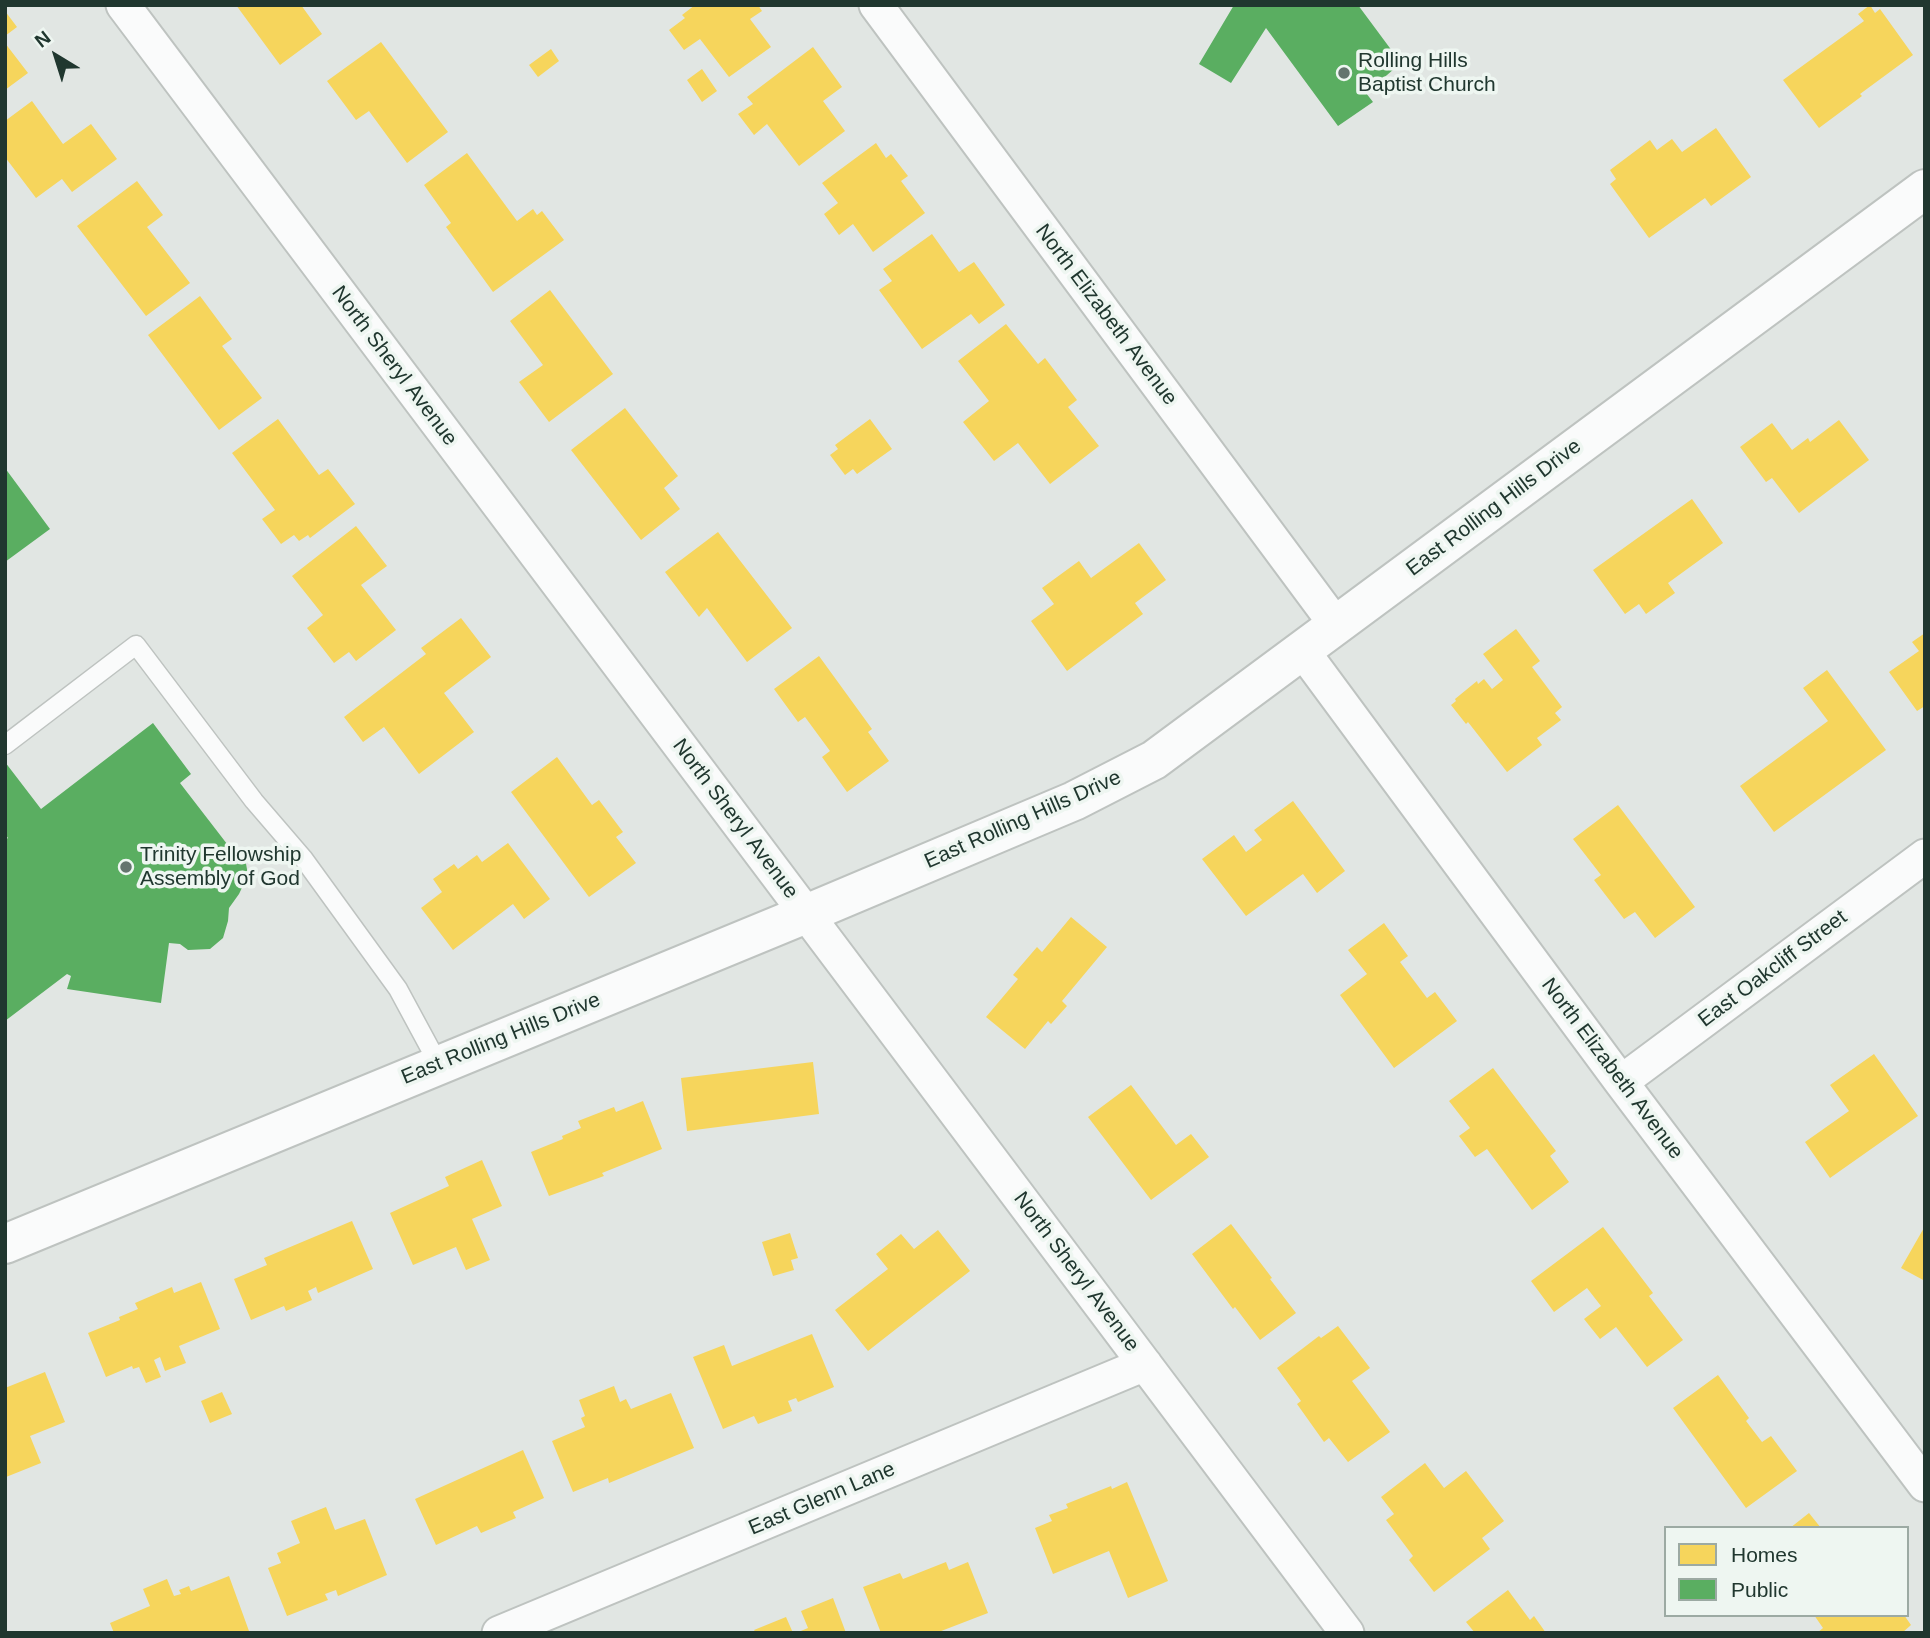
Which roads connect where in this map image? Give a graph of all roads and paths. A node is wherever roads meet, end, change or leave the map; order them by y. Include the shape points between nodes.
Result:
1 (123, 5) edge
2 (876, 5) edge
3 (1925, 188) edge
4 (1336, 625) junction
5 (1302, 650) junction
6 (5, 745) edge
7 (1925, 856) edge
8 (806, 914) junction
9 (439, 1065) junction
10 (1621, 1082) junction
11 (5, 1244) edge
12 (1145, 1364) junction
13 (1925, 1485) edge
14 (499, 1633) edge
15 (1347, 1633) edge

1 - 8 street, North Sheryl Avenue
2 - 4 street, North Elizabeth Avenue
3 - 4 street, East Rolling Hills Drive
4 - 5 street, East Rolling Hills Drive
5 - 8 street, East Rolling Hills Drive via 1154,760 1074,801
5 - 10 street, North Elizabeth Avenue
6 - 9 lane via 136,645 303,858 398,989
7 - 10 street, East Oakcliff Street
8 - 9 street, East Rolling Hills Drive
8 - 12 street, North Sheryl Avenue
9 - 11 street, East Rolling Hills Drive
10 - 13 street, North Elizabeth Avenue
12 - 14 street, East Glenn Lane
12 - 15 street, North Sheryl Avenue

